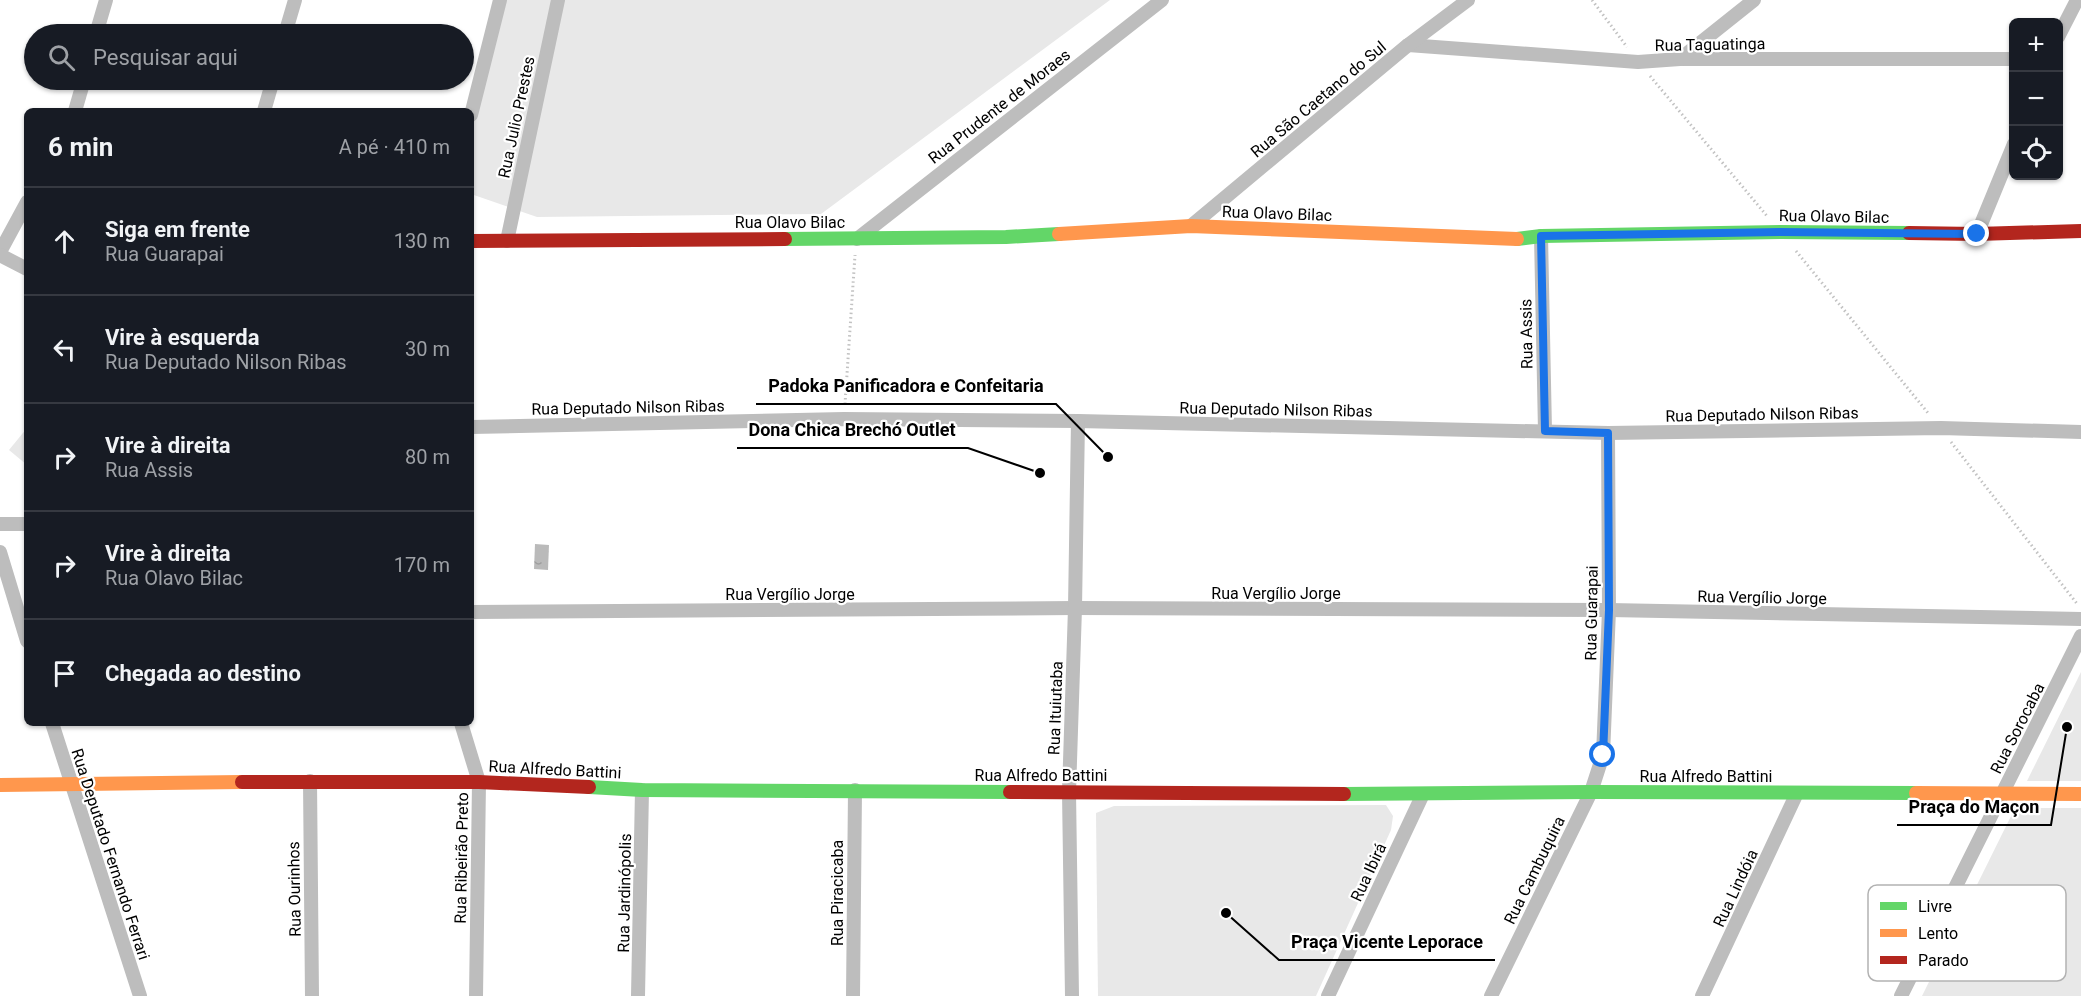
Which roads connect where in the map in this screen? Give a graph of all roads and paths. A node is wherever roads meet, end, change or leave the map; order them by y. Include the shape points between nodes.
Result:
1 (106, 0) edge
2 (295, 0) edge
3 (500, 0) edge
4 (558, 0) edge
5 (1162, 0) edge
6 (1468, 0) edge
7 (1592, 0) edge
8 (1754, 0) edge
9 (2077, 0) edge
10 (99, 24) edge
11 (288, 24) edge
12 (2063, 27) edge
13 (1408, 45) junction
14 (1680, 59) junction
15 (2009, 59) edge
16 (1638, 62) junction
17 (81, 90) edge
18 (270, 90) edge
19 (76, 108) edge
20 (265, 108) edge
21 (473, 108) edge
22 (2009, 154) edge
23 (24, 208) edge
24 (1191, 226) junction
25 (2081, 231) edge
26 (1780, 232) junction
27 (1977, 234) junction
28 (1541, 236) junction
29 (857, 238) junction
30 (474, 241) edge
31 (507, 241) junction
32 (0, 253) edge
33 (24, 267) edge
34 (844, 419) junction
35 (1078, 421) junction
36 (474, 427) edge
37 (1941, 428) junction
38 (1545, 431) junction
39 (2081, 432) edge
40 (1608, 433) junction
41 (0, 524) edge
42 (24, 525) edge
43 (0, 552) edge
44 (1075, 608) junction
45 (2081, 609) edge
46 (1609, 610) junction
47 (474, 612) edge
48 (2081, 619) edge
49 (24, 631) edge
50 (2081, 636) edge
51 (53, 726) edge
52 (462, 726) edge
53 (310, 781) junction
54 (479, 782) junction
55 (0, 785) edge
56 (70, 785) junction
57 (642, 790) junction
58 (855, 790) junction
59 (1069, 792) junction
60 (1591, 792) junction
61 (1797, 793) junction
62 (1423, 794) junction
63 (2002, 794) junction
64 (2081, 794) edge
65 (1956, 885) edge
66 (1908, 981) edge
67 (141, 996) edge
68 (312, 996) edge
69 (476, 996) edge
70 (638, 996) edge
71 (853, 996) edge
72 (1072, 996) edge
73 (1328, 996) edge
74 (1491, 996) edge
75 (1702, 996) edge
76 (1901, 996) edge

1 - 10 street
2 - 11 street
3 - 21 street
4 - 31 street, Rua Julio Prestes
5 - 29 street, Rua Prudente de Moraes
6 - 13 street, Rua São Caetano do Sul
7 - 16 path
8 - 14 street
9 - 12 street
13 - 16 street, Rua Taguatinga
13 - 24 street, Rua São Caetano do Sul
14 - 15 street, Rua Taguatinga
14 - 16 street, Rua Taguatinga
16 - 26 path
17 - 19 street
18 - 20 street
22 - 27 street
23 - 32 street
24 - 28 street, Rua Olavo Bilac via 1520,239
24 - 29 street, Rua Olavo Bilac via 1006,237
25 - 27 street, Rua Olavo Bilac
26 - 27 street, Rua Olavo Bilac
26 - 28 street, Rua Olavo Bilac
26 - 37 path
28 - 38 street, Rua Assis
29 - 31 street, Rua Olavo Bilac
29 - 34 path
30 - 31 street, Rua Olavo Bilac
32 - 33 street
34 - 35 street, Rua Deputado Nilson Ribas
34 - 36 street, Rua Deputado Nilson Ribas
35 - 38 street, Rua Deputado Nilson Ribas
35 - 44 street, Rua Ituiutaba
37 - 39 street, Rua Deputado Nilson Ribas
37 - 40 street, Rua Deputado Nilson Ribas
37 - 45 path
38 - 40 street, Rua Deputado Nilson Ribas
40 - 46 street, Rua Guarapai
41 - 42 street
43 - 49 street
44 - 46 street, Rua Vergílio Jorge
44 - 47 street, Rua Vergílio Jorge
44 - 59 street, Rua Ituiutaba
46 - 48 street, Rua Vergílio Jorge
46 - 60 street, Rua Guarapai via 1603,755
50 - 63 street, Rua Sorocaba
51 - 56 street, Rua Deputado Fernando Ferrari
52 - 54 street, Rua Ribeirão Preto
53 - 54 street, Rua Alfredo Battini
53 - 56 street, Rua Alfredo Battini
53 - 68 street, Rua Ourinhos
54 - 57 street, Rua Alfredo Battini
54 - 69 street, Rua Ribeirão Preto
55 - 56 street, Rua Alfredo Battini
56 - 67 street, Rua Deputado Fernando Ferrari
57 - 58 street, Rua Alfredo Battini
57 - 70 street, Rua Jardinópolis
58 - 59 street, Rua Alfredo Battini
58 - 71 street, Rua Piracicaba
59 - 62 street, Rua Alfredo Battini
59 - 72 street, Rua Ituiutaba
60 - 61 street, Rua Alfredo Battini
60 - 62 street, Rua Alfredo Battini
60 - 74 street, Rua Cambuquira
61 - 63 street, Rua Alfredo Battini
61 - 75 street, Rua Lindóia
62 - 73 street, Rua Ibirá
63 - 64 street, Rua Alfredo Battini
63 - 65 street, Rua Sorocaba
66 - 76 street, Rua Sorocaba

